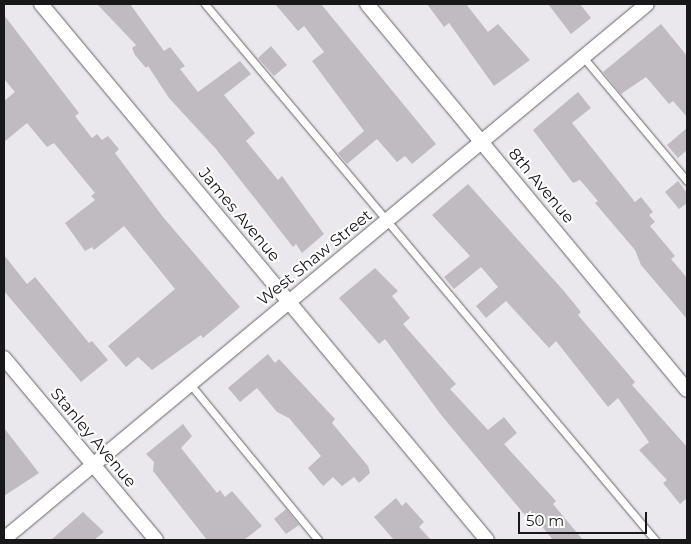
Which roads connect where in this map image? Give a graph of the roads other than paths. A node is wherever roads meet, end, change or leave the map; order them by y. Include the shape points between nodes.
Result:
1 (41, 4) edge
2 (205, 4) edge
3 (368, 4) edge
4 (647, 4) edge
5 (583, 57) junction
6 (482, 142) junction
7 (687, 181) edge
8 (386, 222) junction
9 (289, 302) junction
10 (4, 358) edge
11 (190, 384) junction
12 (687, 390) edge
13 (93, 465) junction
14 (4, 539) edge
15 (156, 540) edge
16 (318, 540) edge
17 (487, 540) edge
18 (655, 540) edge

1 - 9 street, James Avenue
2 - 8 lane
3 - 6 street, 8th Avenue
4 - 5 street, West Shaw Street
5 - 6 street, West Shaw Street
5 - 7 lane
6 - 8 street, West Shaw Street
6 - 12 street, 8th Avenue
8 - 9 street, West Shaw Street
8 - 18 lane
9 - 11 street, West Shaw Street
9 - 17 street, James Avenue
10 - 13 street, Stanley Avenue
11 - 13 street, West Shaw Street
11 - 16 lane
13 - 14 street, West Shaw Street
13 - 15 street, Stanley Avenue

